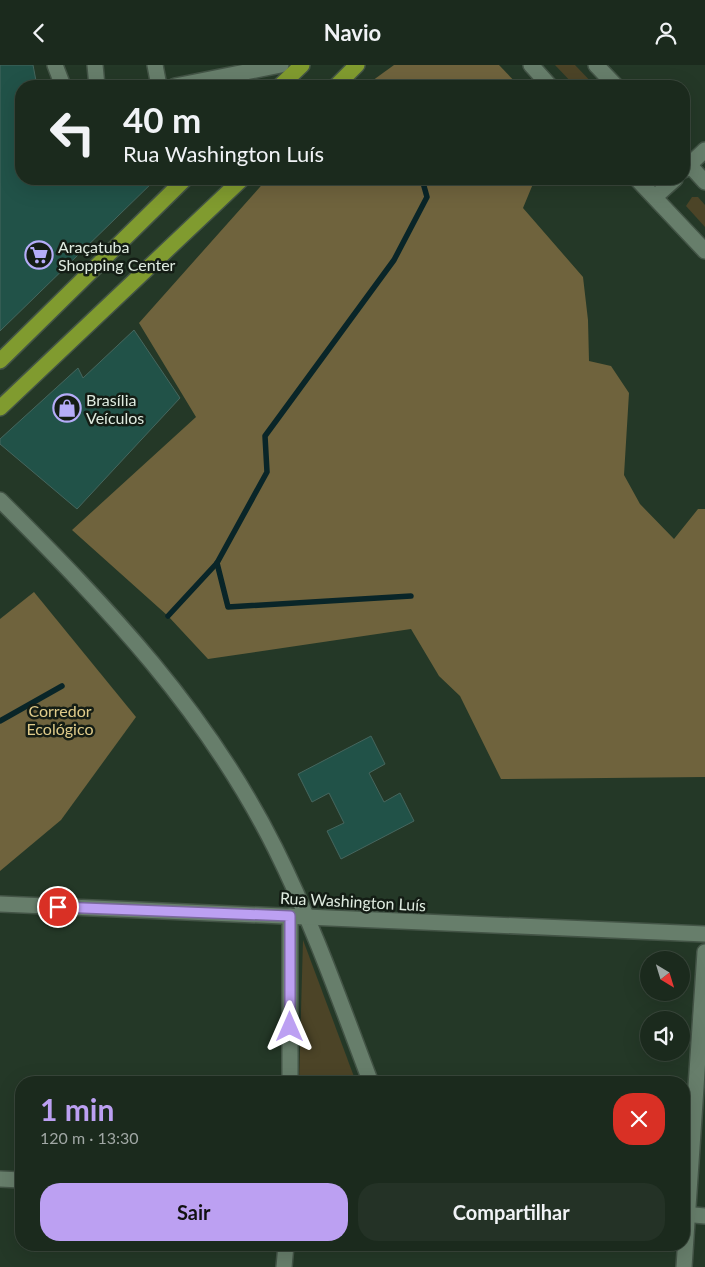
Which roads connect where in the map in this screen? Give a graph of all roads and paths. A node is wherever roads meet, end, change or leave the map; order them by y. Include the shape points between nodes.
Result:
1 (55, 65) edge
2 (95, 65) edge
3 (155, 65) edge
4 (281, 65) edge
5 (302, 65) edge
6 (358, 65) edge
7 (531, 65) edge
8 (596, 65) edge
9 (61, 80) edge
10 (96, 80) edge
11 (158, 80) edge
12 (205, 80) edge
13 (286, 80) edge
14 (342, 80) edge
15 (545, 80) edge
16 (610, 80) edge
17 (705, 150) edge
18 (690, 162) edge
19 (690, 169) edge
20 (705, 182) edge
21 (179, 185) edge
22 (236, 185) edge
23 (643, 185) edge
24 (668, 185) edge
25 (655, 197) junction
26 (705, 251) edge
27 (0, 361) edge
28 (0, 408) edge
29 (0, 500) edge
30 (0, 904) edge
31 (290, 916) junction
32 (307, 917) junction
33 (705, 934) edge
34 (705, 952) edge
35 (290, 1076) edge
36 (368, 1076) edge
37 (690, 1160) edge
38 (0, 1179) edge
39 (15, 1180) edge
40 (690, 1215) edge
41 (705, 1216) edge
42 (285, 1251) edge
43 (685, 1251) edge
44 (284, 1267) edge
45 (684, 1267) edge

1 - 9 street
2 - 10 street
3 - 11 street
4 - 12 street
5 - 13 main road
6 - 14 main road
7 - 15 street
8 - 16 street
17 - 18 street
19 - 20 street
21 - 27 main road
22 - 28 main road
23 - 25 street
24 - 25 street
25 - 26 street
29 - 32 street via 116,618 170,683 241,787
30 - 31 street, Rua Washington Luís
31 - 32 street, Rua Washington Luís
31 - 35 street
32 - 33 street, Rua Washington Luís
32 - 36 street
34 - 37 street
38 - 39 street
40 - 41 street
42 - 44 street
43 - 45 street

